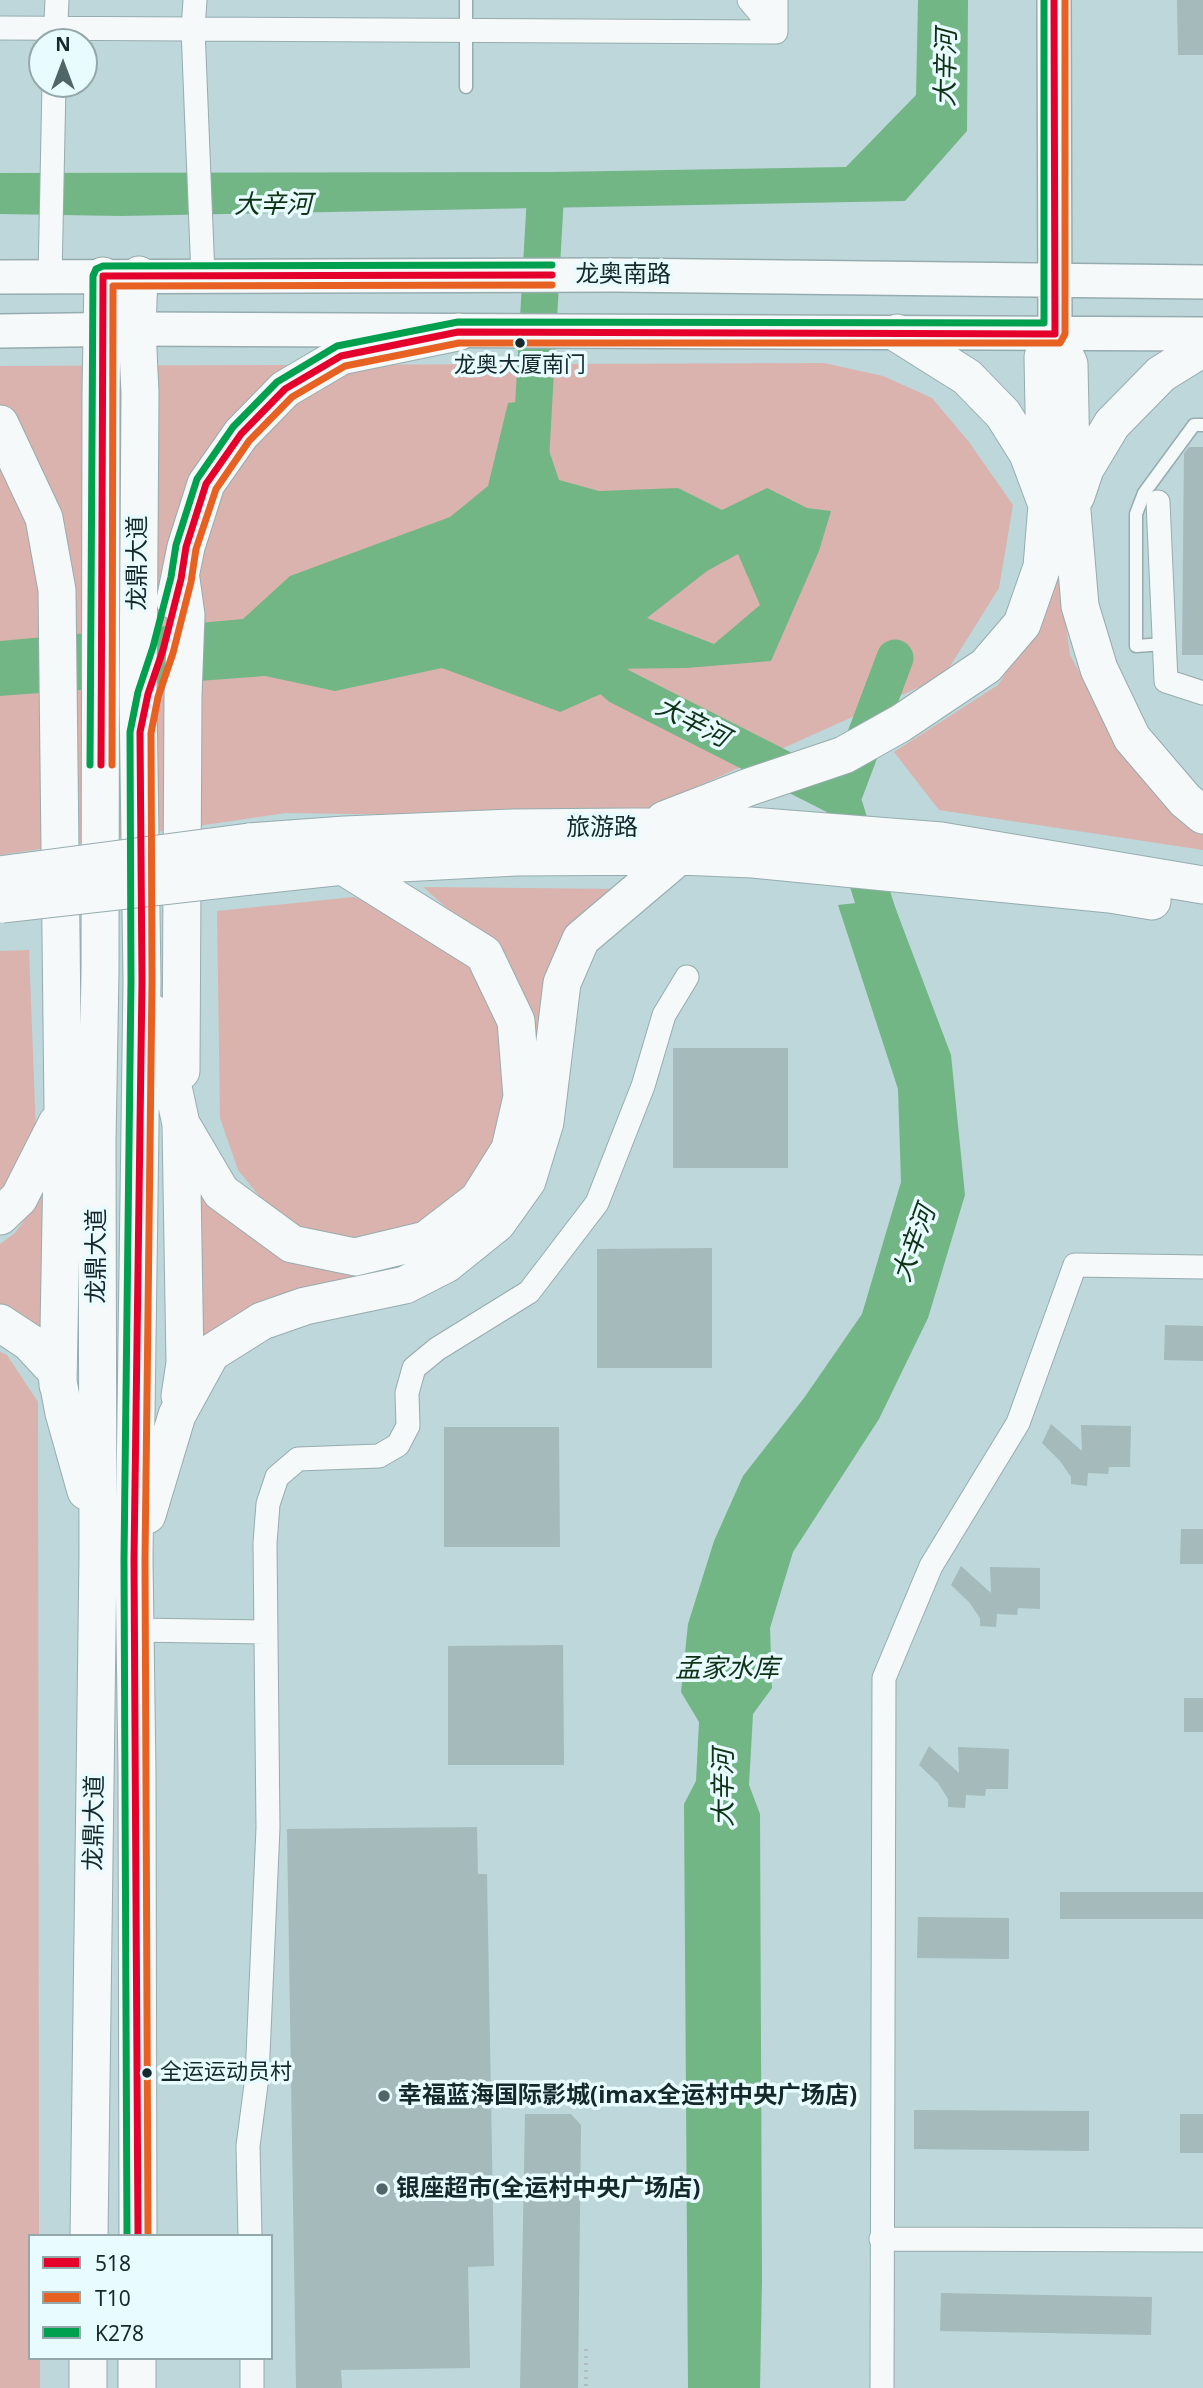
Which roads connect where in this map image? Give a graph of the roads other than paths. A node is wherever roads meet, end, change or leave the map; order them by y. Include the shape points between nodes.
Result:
1 (57, 0) edge
2 (195, 0) edge
3 (466, 0) edge
4 (749, 0) edge
5 (776, 0) edge
6 (1054, 0) edge
7 (0, 28) edge
8 (55, 28) edge
9 (193, 29) junction
10 (466, 30) junction
11 (28, 32) edge
12 (776, 32) junction
13 (98, 33) edge
14 (466, 86) dead end
15 (54, 98) edge
16 (121, 275) junction
17 (203, 276) junction
18 (0, 277) edge
19 (50, 277) junction
20 (1054, 279) junction
21 (1203, 282) edge
22 (119, 330) junction
23 (0, 331) edge
24 (459, 332) junction
25 (897, 334) junction
26 (1055, 334) junction
27 (1203, 334) edge
28 (1203, 348) edge
29 (0, 424) edge
30 (1203, 425) edge
31 (1158, 502) dead end
32 (1059, 508) junction
33 (165, 617) junction
34 (1164, 644) junction
35 (1203, 693) edge
36 (153, 705) junction
37 (87, 715) junction
38 (1203, 815) edge
39 (642, 828) junction
40 (751, 842) junction
41 (679, 856) junction
42 (249, 859) junction
43 (343, 866) junction
44 (1203, 885) edge
45 (1, 895) edge
46 (1203, 910) edge
47 (100, 972) junction
48 (687, 977) dead end
49 (142, 981) junction
50 (63, 1108) junction
51 (181, 1124) junction
52 (0, 1216) edge
53 (1203, 1267) edge
54 (0, 1323) edge
55 (58, 1385) junction
56 (177, 1415) junction
57 (116, 1557) junction
58 (135, 1630) junction
59 (265, 1632) junction
60 (89, 2234) edge
61 (138, 2234) edge
62 (250, 2234) edge
63 (881, 2239) junction
64 (1203, 2240) edge
65 (88, 2360) edge
66 (137, 2360) edge
67 (252, 2360) edge
68 (88, 2388) edge
69 (137, 2388) edge
70 (252, 2388) edge
71 (882, 2388) edge

1 - 8 street
2 - 9 street
3 - 10 lane
4 - 12 street
5 - 12 street
6 - 20 main road
7 - 11 street
9 - 10 street
9 - 13 street
9 - 17 street
10 - 12 street
10 - 14 lane
15 - 19 street
16 - 17 main road, 龙奥南路
16 - 19 main road, 龙奥南路
16 - 22 main road, 龙鼎大道
17 - 20 main road, 龙奥南路
18 - 19 main road, 龙奥南路
20 - 21 main road, 龙奥南路
20 - 26 main road
22 - 23 main road
22 - 24 main road
22 - 33 main road, 龙鼎大道 via 140,393
22 - 37 main road, 龙鼎大道
24 - 25 main road
24 - 33 main road via 341,356 285,389 241,433 206,484 181,579
25 - 26 main road
25 - 32 main road via 967,377 1003,414
26 - 27 main road
26 - 32 main road via 1042,357
28 - 32 main road via 1161,374 1112,424
29 - 37 main road via 44,517 64,627
30 - 34 lane via 1194,425 1144,493 1136,514 1136,646
31 - 34 street
32 - 38 main road via 1099,669 1132,738
32 - 39 main road via 1022,624 986,666 844,755
33 - 36 main road
34 - 35 street via 1166,681
36 - 49 main road, 龙鼎大道
36 - 51 main road
37 - 47 main road, 龙鼎大道
37 - 50 main road
39 - 40 main road, 旅游路
39 - 42 main road, 旅游路 via 345,835
40 - 41 main road, 旅游路
40 - 44 main road, 旅游路 via 941,841
40 - 46 main road, 旅游路 via 970,881 1110,894
41 - 43 main road, 旅游路 via 516,856
41 - 56 main road via 581,939 562,983 545,1122 527,1181 497,1223 446,1264 405,1284 305,1306 262,1321 211,1353
42 - 43 main road, 旅游路
42 - 45 main road, 旅游路, bridge
43 - 51 main road via 484,954 516,1021 522,1097 510,1149 485,1189 426,1240 355,1257 292,1244 221,1192
47 - 50 main road
47 - 57 main road, 龙鼎大道 via 97,1142
48 - 59 street via 664,1015 643,1086 597,1203 529,1292 414,1368 407,1393 408,1426 398,1446 379,1456 298,1459 277,1477 268,1504 265,1542
49 - 51 main road via 167,1059
49 - 57 main road, 龙鼎大道
50 - 52 main road via 19,1198
50 - 55 main road
51 - 56 main road via 185,1363
53 - 63 street via 1075,1265 1018,1423 931,1566 884,1678
54 - 55 main road via 29,1342 56,1370
55 - 57 main road via 86,1491
56 - 57 main road
57 - 58 main road, 龙鼎大道
57 - 60 main road, 龙鼎大道
58 - 59 street
58 - 61 main road, 龙鼎大道
59 - 62 street via 268,1828 257,2077 248,2146
63 - 64 street
63 - 71 street
65 - 68 main road
66 - 69 main road
67 - 70 street

